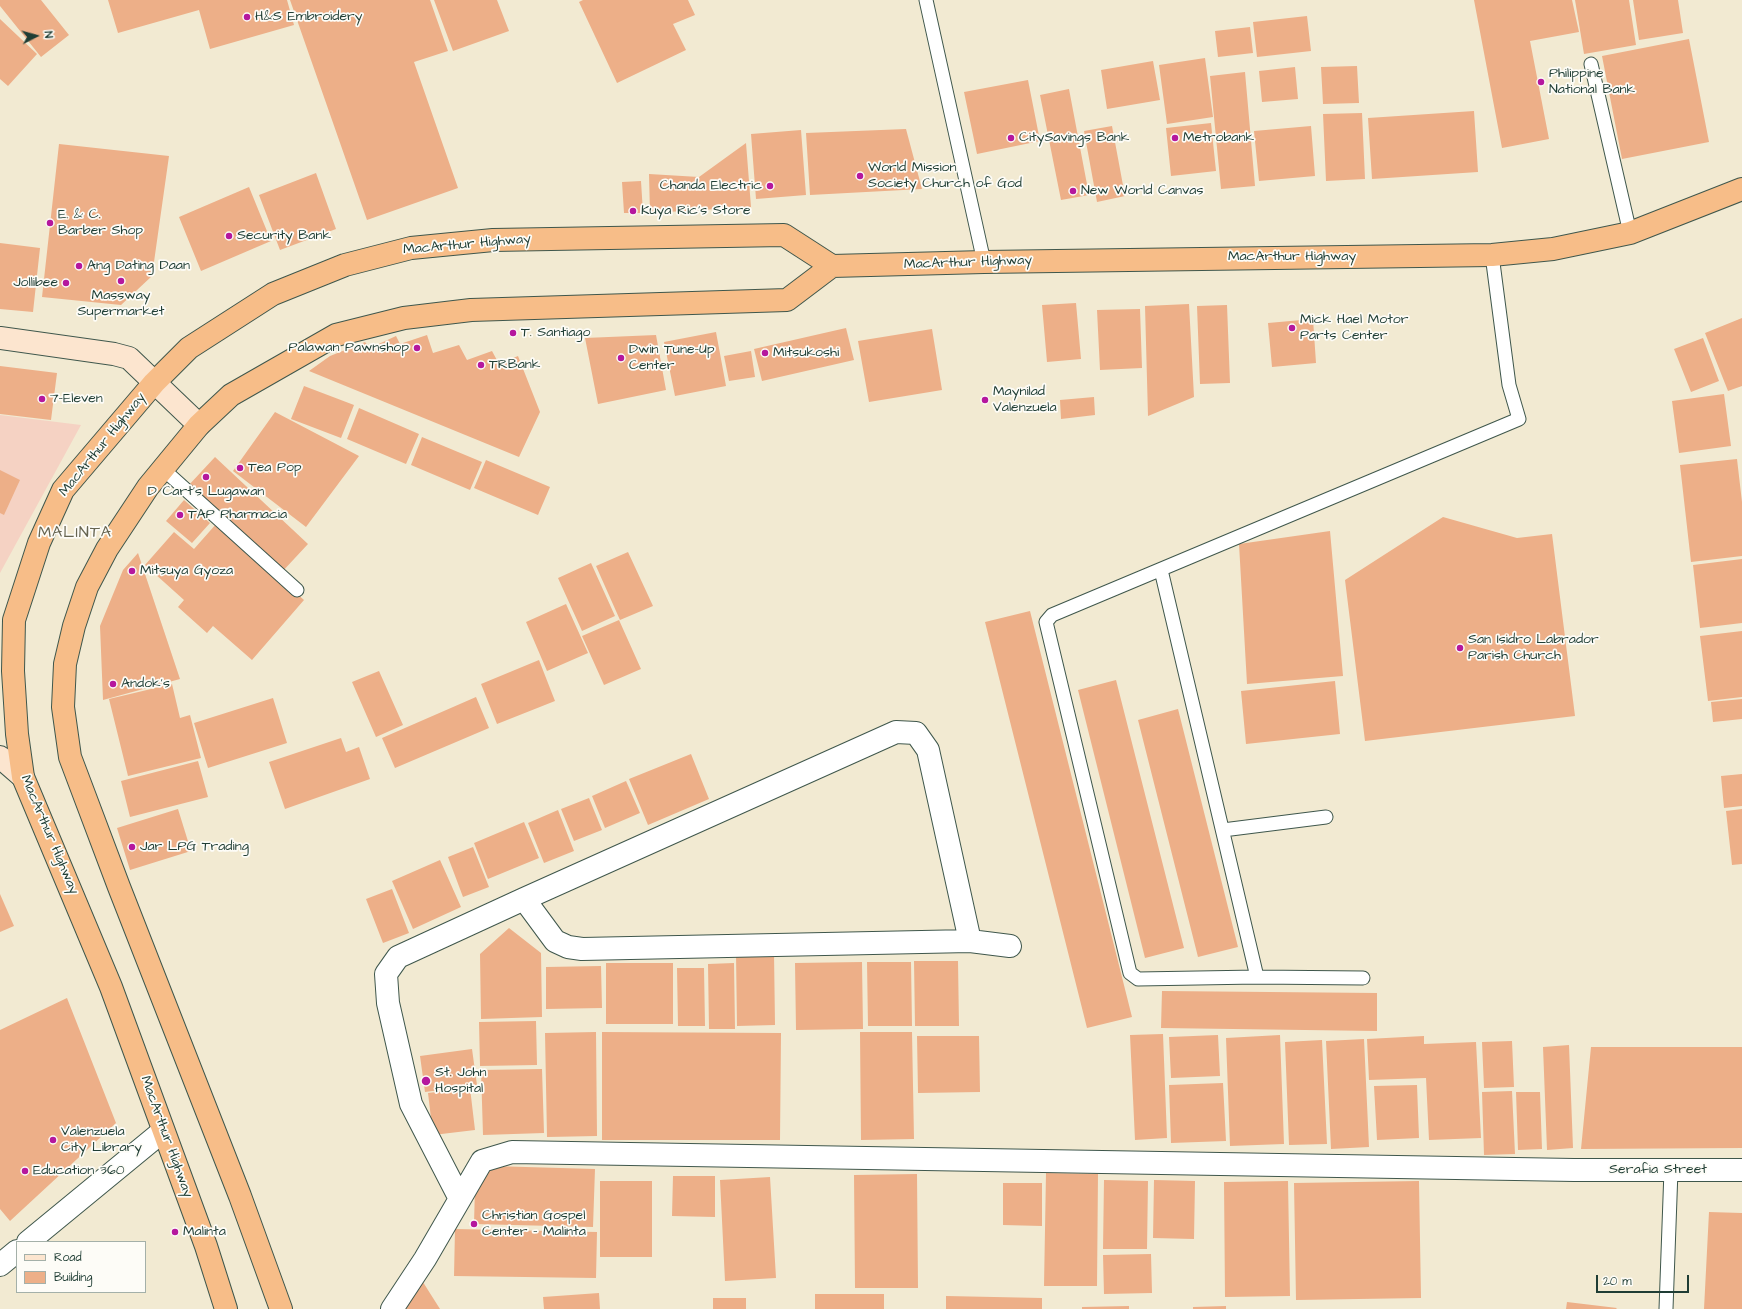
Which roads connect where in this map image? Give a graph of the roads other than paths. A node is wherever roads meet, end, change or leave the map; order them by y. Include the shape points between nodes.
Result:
1 (926, 0) edge
2 (1591, 64) dead end
3 (1742, 189) edge
4 (1630, 233) junction
5 (1492, 255) junction
6 (984, 262) junction
7 (832, 266) junction
8 (0, 338) edge
9 (154, 383) junction
10 (199, 425) junction
11 (163, 468) junction
12 (1161, 570) junction
13 (297, 590) dead end
14 (0, 757) edge
15 (23, 777) junction
16 (1326, 817) dead end
17 (1222, 830) junction
18 (524, 899) junction
19 (970, 941) junction
20 (1010, 946) dead end
21 (1257, 977) junction
22 (1362, 978) dead end
23 (163, 1131) junction
24 (1671, 1170) junction
25 (1742, 1170) edge
26 (459, 1197) junction
27 (29, 1241) edge
28 (16, 1252) edge
29 (0, 1265) edge
30 (226, 1309) edge
31 (281, 1309) edge
32 (392, 1309) edge
33 (1666, 1309) edge

1 - 6 lane
2 - 4 lane
3 - 4 highway, MacArthur Highway
4 - 5 highway, MacArthur Highway via 1553,249
5 - 6 highway, MacArthur Highway
5 - 12 lane via 1509,385 1519,419
6 - 7 highway, MacArthur Highway
7 - 9 highway, MacArthur Highway via 784,235 493,240 410,248 345,265 273,294 189,348
7 - 10 highway via 787,300 470,310 404,318 336,335 231,395
8 - 9 main road via 129,358
9 - 10 main road
9 - 15 highway, MacArthur Highway via 64,490 39,543 14,620 16,734
10 - 11 highway
11 - 13 lane
11 - 31 highway via 107,549 87,587 74,626 65,664 64,707 70,756 238,1188
12 - 17 lane
12 - 21 lane via 1052,615 1046,622 1130,973 1138,979
14 - 15 main road
15 - 23 highway, MacArthur Highway via 111,987
16 - 17 lane
17 - 21 lane
18 - 19 street via 554,941 582,949
18 - 19 street via 896,732 916,733 928,750
18 - 26 street via 398,957 386,974 388,1003 411,1104
19 - 20 street
21 - 22 lane
23 - 27 street
23 - 30 highway, MacArthur Highway via 206,1246
24 - 25 street, Serafia Street
24 - 26 street, Serafia Street via 512,1152 482,1161
24 - 33 lane
26 - 32 street, Serafia Street
28 - 29 street

